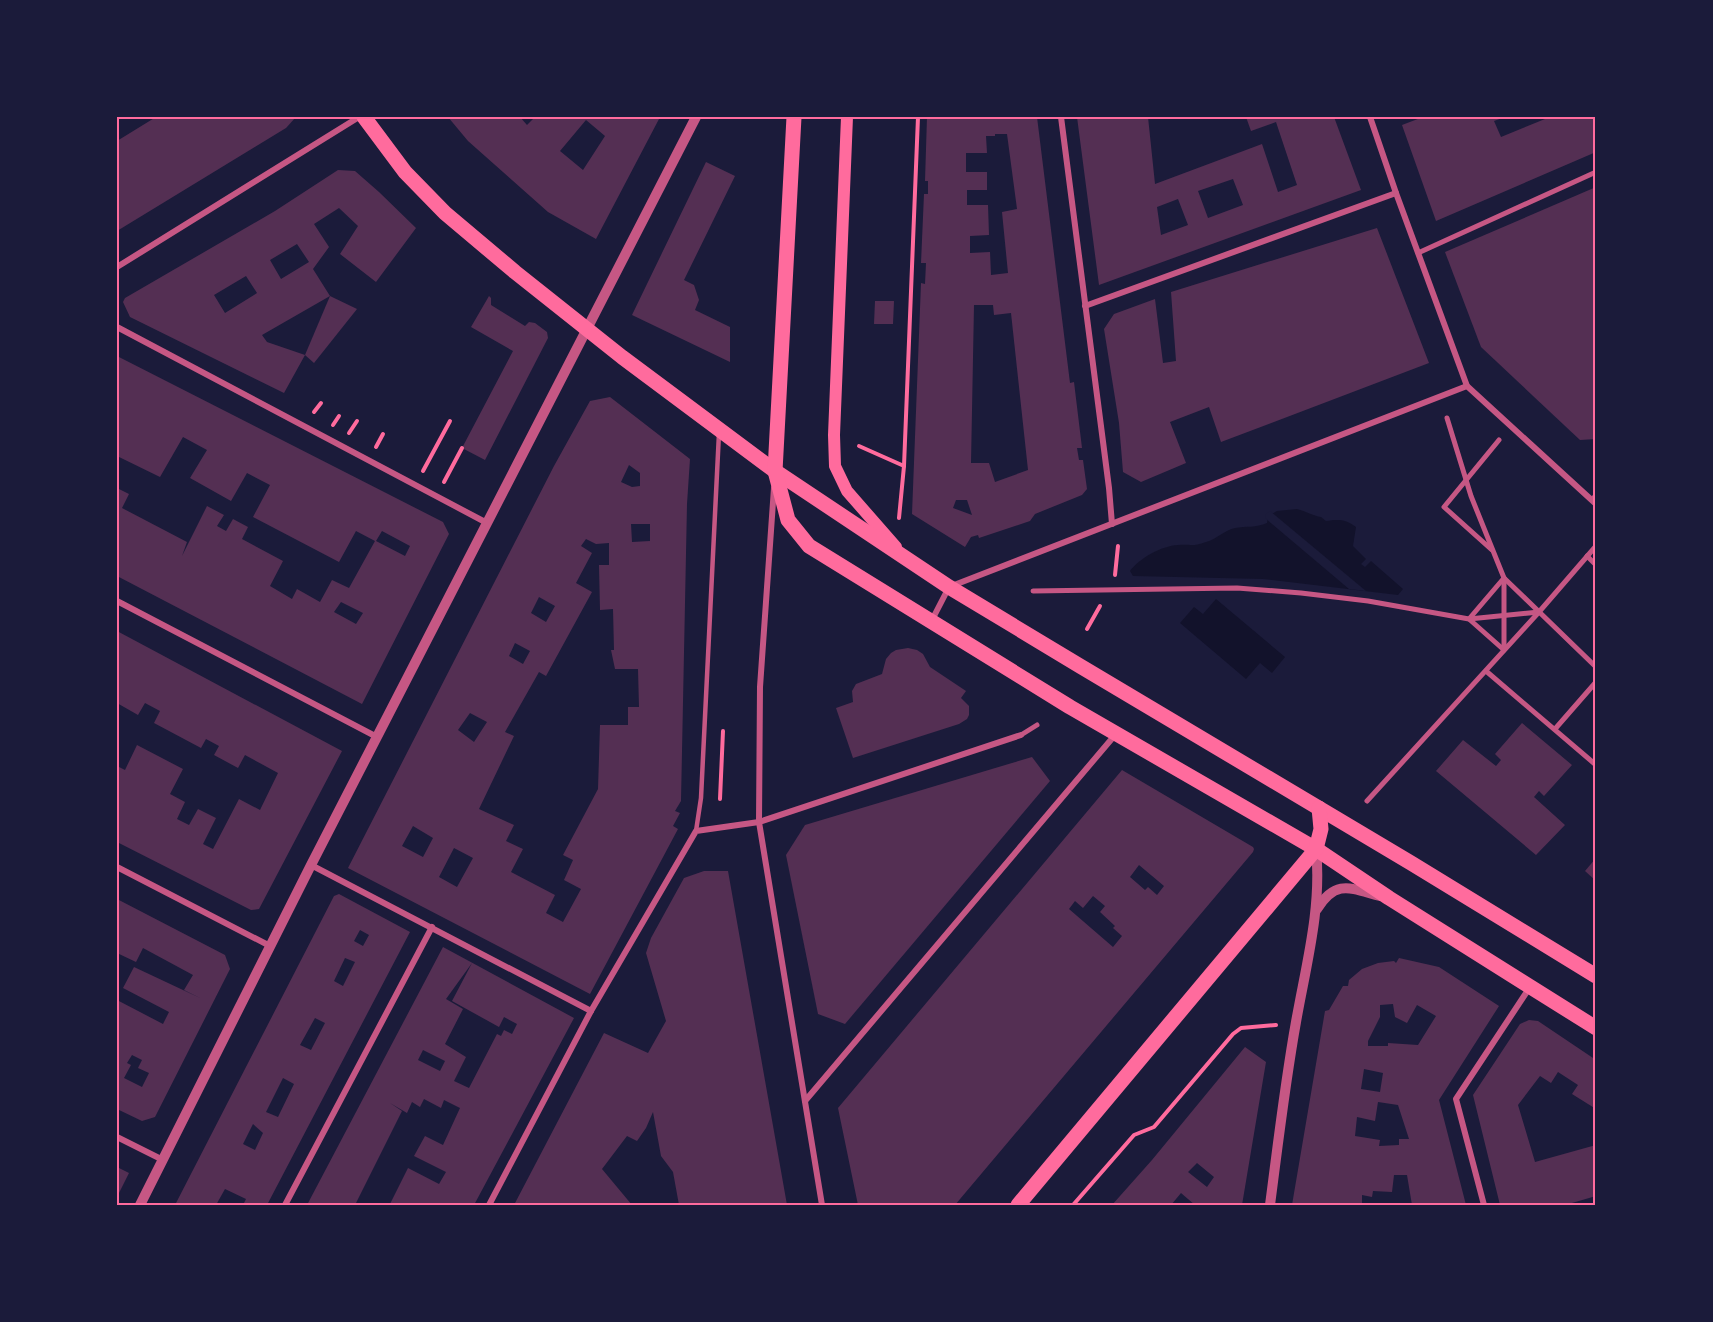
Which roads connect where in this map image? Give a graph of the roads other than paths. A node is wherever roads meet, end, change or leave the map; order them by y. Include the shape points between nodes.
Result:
1 (359, 117) edge
2 (364, 117) edge
3 (696, 117) edge
4 (794, 117) edge
5 (847, 117) edge
6 (1061, 117) edge
7 (1370, 117) edge
8 (1596, 172) edge
9 (1396, 193) junction
10 (1418, 253) junction
11 (117, 267) edge
12 (1085, 306) junction
13 (117, 327) edge
14 (588, 329) junction
15 (1467, 386) junction
16 (1446, 418) dead end
17 (719, 429) junction
18 (1499, 440) dead end
19 (775, 471) junction
20 (1466, 480) junction
21 (1595, 500) edge
22 (487, 523) junction
23 (1112, 524) junction
24 (1596, 546) edge
25 (901, 552) junction
26 (1494, 552) junction
27 (1587, 556) junction
28 (1596, 565) edge
29 (1504, 578) junction
30 (949, 586) junction
31 (1033, 591) dead end
32 (117, 601) edge
33 (1539, 612) junction
34 (1504, 615) junction
35 (1469, 619) junction
36 (931, 621) junction
37 (1504, 650) junction
38 (1596, 666) edge
39 (1486, 670) junction
40 (1596, 682) edge
41 (1037, 725) dead end
42 (1554, 729) junction
43 (1115, 734) junction
44 (1021, 735) joint
45 (377, 737) junction
46 (1596, 765) edge
47 (1366, 801) dead end
48 (1319, 808) junction
49 (759, 822) junction
50 (696, 831) junction
51 (1316, 849) junction
52 (311, 865) junction
53 (117, 867) edge
54 (1389, 898) junction
55 (1317, 909) junction
56 (432, 927) junction
57 (270, 946) junction
58 (1596, 976) edge
59 (1531, 987) junction
60 (591, 1011) junction
61 (1596, 1028) edge
62 (805, 1101) junction
63 (117, 1137) edge
64 (163, 1160) junction
65 (140, 1205) edge
66 (285, 1205) edge
67 (489, 1205) edge
68 (822, 1205) edge
69 (1018, 1205) edge
70 (1270, 1205) edge
71 (1484, 1205) edge

1 - 11 street
2 - 14 main road via 405,172 445,213
3 - 14 street
4 - 19 main road
5 - 25 main road via 835,466 847,491
6 - 12 street
7 - 9 street
8 - 10 street
9 - 10 street
9 - 12 street
10 - 15 street
12 - 23 street
13 - 22 street
14 - 17 main road
14 - 22 street
15 - 21 street
15 - 23 street
16 - 20 street
17 - 19 main road
17 - 50 lane via 701,798
18 - 20 street
19 - 25 main road
19 - 36 main road via 788,520 809,546
19 - 49 street via 760,687
20 - 26 street
20 - 26 street via 1444,507
22 - 45 street
23 - 30 street
24 - 27 street
25 - 30 main road
26 - 29 street
27 - 28 street
27 - 33 street
29 - 33 street
29 - 34 street
29 - 35 street
30 - 36 street
30 - 48 main road
31 - 35 street via 1237,588 1368,601
32 - 45 street
33 - 34 street
33 - 37 street
33 - 38 street
34 - 35 street
34 - 37 street
35 - 37 street
36 - 43 main road
37 - 39 street
39 - 42 street
39 - 47 street
40 - 42 street
41 - 44 street
42 - 46 street
43 - 51 main road
43 - 62 street
44 - 49 street
45 - 52 street
48 - 51 main road via 1321,829
48 - 58 main road
49 - 50 street
49 - 62 street
50 - 60 street
51 - 54 main road
51 - 55 street
51 - 69 main road
52 - 56 street
52 - 57 street
53 - 57 street
54 - 55 street via 1342,887 1332,890
54 - 59 main road
55 - 70 street via 1295,1025
56 - 60 street
56 - 66 street
57 - 64 street
59 - 61 main road
59 - 71 street via 1456,1099
60 - 67 street
62 - 68 street
63 - 64 street
64 - 65 street

